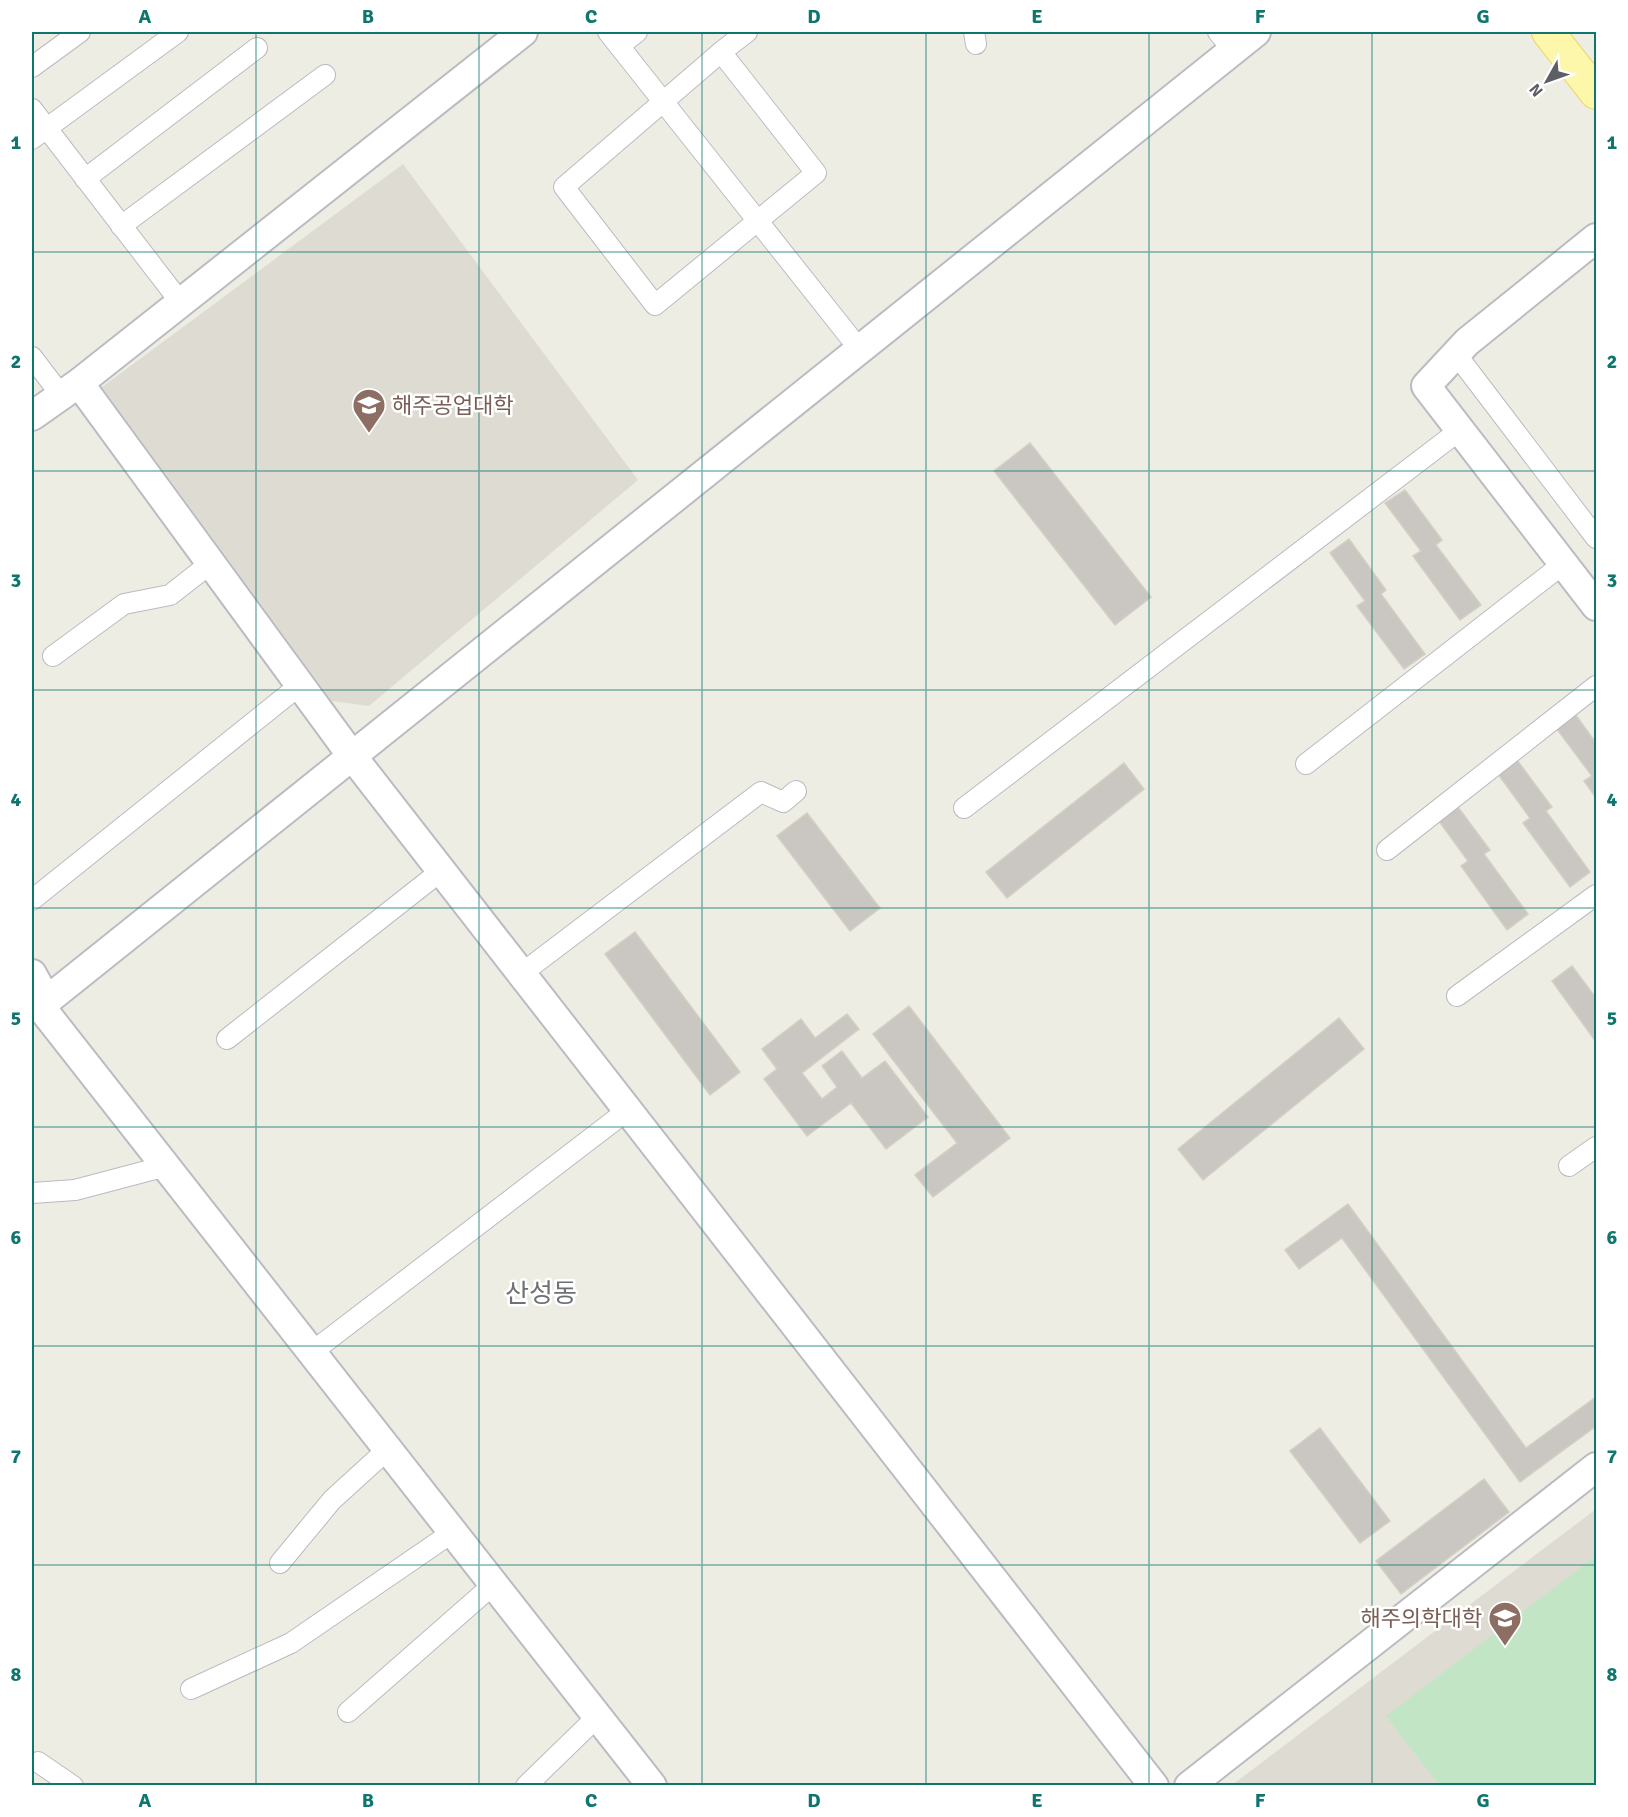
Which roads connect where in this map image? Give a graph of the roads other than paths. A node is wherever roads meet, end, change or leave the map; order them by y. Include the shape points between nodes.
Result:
1 (80, 32) edge
2 (178, 32) edge
3 (523, 32) edge
4 (637, 32) edge
5 (747, 32) edge
6 (1256, 32) edge
7 (1548, 32) edge
8 (613, 39) edge
9 (1225, 41) edge
10 (257, 48) dead end
11 (722, 52) junction
12 (32, 67) edge
13 (325, 75) dead end
14 (1596, 93) edge
15 (663, 102) junction
16 (32, 109) edge
17 (39, 133) edge
18 (85, 179) junction
19 (758, 221) junction
20 (122, 226) junction
21 (1596, 238) edge
22 (180, 303) junction
23 (860, 350) junction
24 (1456, 354) junction
25 (32, 357) edge
26 (70, 389) junction
27 (32, 390) edge
28 (32, 416) edge
29 (1460, 430) junction
30 (1596, 538) edge
31 (211, 563) junction
32 (1563, 564) junction
33 (1596, 606) edge
34 (53, 656) dead end
35 (300, 685) junction
36 (1596, 686) edge
37 (352, 756) junction
38 (1305, 764) dead end
39 (796, 791) dead end
40 (964, 808) dead end
41 (1388, 850) dead end
42 (441, 871) junction
43 (1596, 895) edge
44 (32, 900) edge
45 (521, 974) junction
46 (37, 985) edge
47 (1457, 996) dead end
48 (227, 1039) dead end
49 (628, 1110) junction
50 (1596, 1147) edge
51 (166, 1166) junction
52 (1569, 1166) dead end
53 (32, 1193) edge
54 (312, 1352) junction
55 (388, 1449) junction
56 (1596, 1467) edge
57 (453, 1532) junction
58 (280, 1563) dead end
59 (494, 1584) junction
60 (191, 1689) dead end
61 (348, 1712) dead end
62 (598, 1716) junction
63 (39, 1762) dead end
64 (73, 1785) edge
65 (526, 1785) edge
66 (652, 1785) edge
67 (1154, 1785) edge
68 (1189, 1785) edge

1 - 12 street
2 - 17 street
3 - 22 street
4 - 8 street
5 - 11 street
6 - 9 street
7 - 14 main road
8 - 15 street
9 - 23 street
10 - 18 street
11 - 15 street
11 - 19 street via 816,173
13 - 20 street
15 - 19 street
15 - 19 street via 564,187 655,305
16 - 17 street
17 - 18 street
18 - 20 street
19 - 23 street
20 - 22 street
21 - 24 street
22 - 26 street
23 - 37 street
24 - 29 street via 1426,386
24 - 30 street
25 - 26 street
26 - 27 street
26 - 28 street
26 - 31 street
29 - 32 street
29 - 40 street
31 - 34 street via 170,596 124,604
31 - 35 street
32 - 33 street
32 - 38 street
35 - 37 street
35 - 44 street
36 - 41 street
37 - 42 street
37 - 46 street
39 - 45 street via 783,802 761,792
42 - 45 street
42 - 48 street
43 - 47 street
45 - 49 street
46 - 51 street via 40,1006
49 - 54 street
49 - 67 street
50 - 52 street
51 - 53 street via 75,1190
51 - 54 street
54 - 55 street
55 - 57 street
55 - 58 street via 332,1500
56 - 68 street
57 - 59 street
57 - 60 street via 291,1643
59 - 61 street
59 - 62 street
62 - 65 street
62 - 66 street
63 - 64 street

